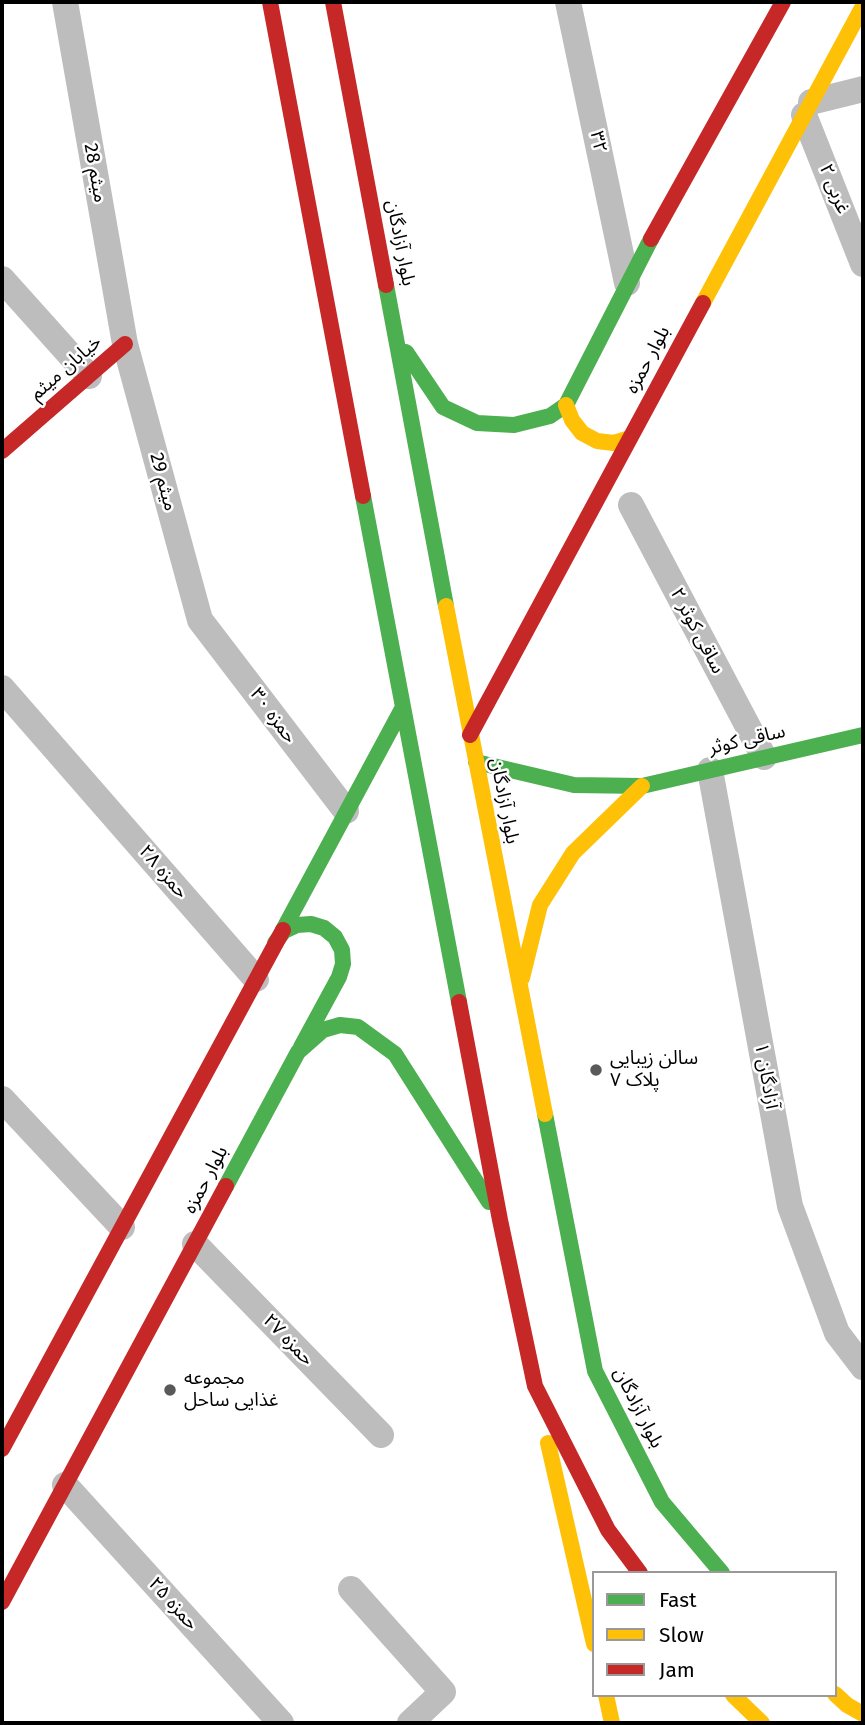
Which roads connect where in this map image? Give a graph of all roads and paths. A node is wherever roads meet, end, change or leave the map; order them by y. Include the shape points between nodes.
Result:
1 (65, 2) edge
2 (270, 2) edge
3 (332, 2) edge
4 (568, 2) edge
5 (783, 2) edge
6 (863, 6) edge
7 (863, 89) edge
8 (808, 109) junction
9 (863, 264) edge
10 (2, 279) edge
11 (627, 283) junction
12 (397, 340) junction
13 (125, 344) junction
14 (89, 376) junction
15 (566, 405) junction
16 (629, 438) junction
17 (2, 451) edge
18 (631, 505) dead end
19 (200, 620) joint
20 (2, 688) edge
21 (403, 706) junction
22 (470, 734) junction
23 (863, 735) edge
24 (764, 757) junction
25 (475, 762) junction
26 (710, 770) junction
27 (642, 786) junction
28 (346, 811) junction
29 (275, 943) junction
30 (256, 979) junction
31 (519, 989) junction
32 (298, 1052) junction
33 (2, 1099) edge
34 (500, 1220) junction
35 (122, 1227) junction
36 (195, 1244) junction
37 (863, 1367) edge
38 (534, 1386) junction
39 (381, 1435) dead end
40 (2, 1449) edge
41 (65, 1485) junction
42 (639, 1571) edge
43 (720, 1571) edge
44 (351, 1589) dead end
45 (2, 1602) edge
46 (592, 1635) edge
47 (606, 1697) edge
48 (733, 1697) edge
49 (736, 1697) edge
50 (841, 1704) edge
51 (726, 1714) dead end
52 (863, 1714) edge
53 (281, 1723) edge
54 (410, 1723) edge
55 (612, 1723) edge
56 (762, 1723) edge

1 - 13 street, میثم 28
2 - 21 main road
3 - 12 main road, بلوار آزادگان
4 - 11 street, ۳۲
5 - 11 main road
6 - 8 main road, بلوار حمزه
7 - 8 street
8 - 9 street, ۲ غربی
8 - 16 main road, بلوار حمزه
10 - 14 street
11 - 15 main road
12 - 15 main road via 443,407 477,422 514,425 550,416
12 - 22 main road, بلوار آزادگان
13 - 14 main road, خیابان میثم
13 - 19 street, میثم 29
14 - 17 main road, خیابان میثم
15 - 16 main road via 582,433 597,441 614,443
16 - 22 main road, بلوار حمزه
18 - 24 street, ساقی کوثر ۲
19 - 28 street, حمزه ۳۰
20 - 30 street, حمزه ۲۸
21 - 28 main road
21 - 34 main road
22 - 25 main road, بلوار آزادگان
23 - 24 main road, ساقی کوثر
24 - 26 main road, ساقی کوثر
25 - 27 main road, ساقی کوثر via 574,785
25 - 31 main road, بلوار آزادگان
26 - 27 main road, ساقی کوثر
26 - 37 street, آزادگان ۱ via 790,1206 837,1333
27 - 31 main road via 573,853 540,905
28 - 29 main road
29 - 30 main road
29 - 32 main road via 284,931 311,924 335,937 342,950 339,977
30 - 35 main road
31 - 43 main road, بلوار آزادگان via 595,1371 662,1502
32 - 34 main road, بلوار حمزه via 323,1030 340,1025 358,1027 395,1054
32 - 36 main road, بلوار حمزه
33 - 35 street
34 - 38 main road
35 - 40 main road
36 - 39 street, حمزه ۲۷
36 - 41 main road, بلوار حمزه
38 - 42 main road via 608,1530
38 - 46 main road
41 - 45 main road, بلوار حمزه
41 - 53 street, حمزه ۲۵
44 - 54 street via 443,1692
47 - 55 main road
48 - 51 main road
49 - 56 main road
50 - 52 main road

